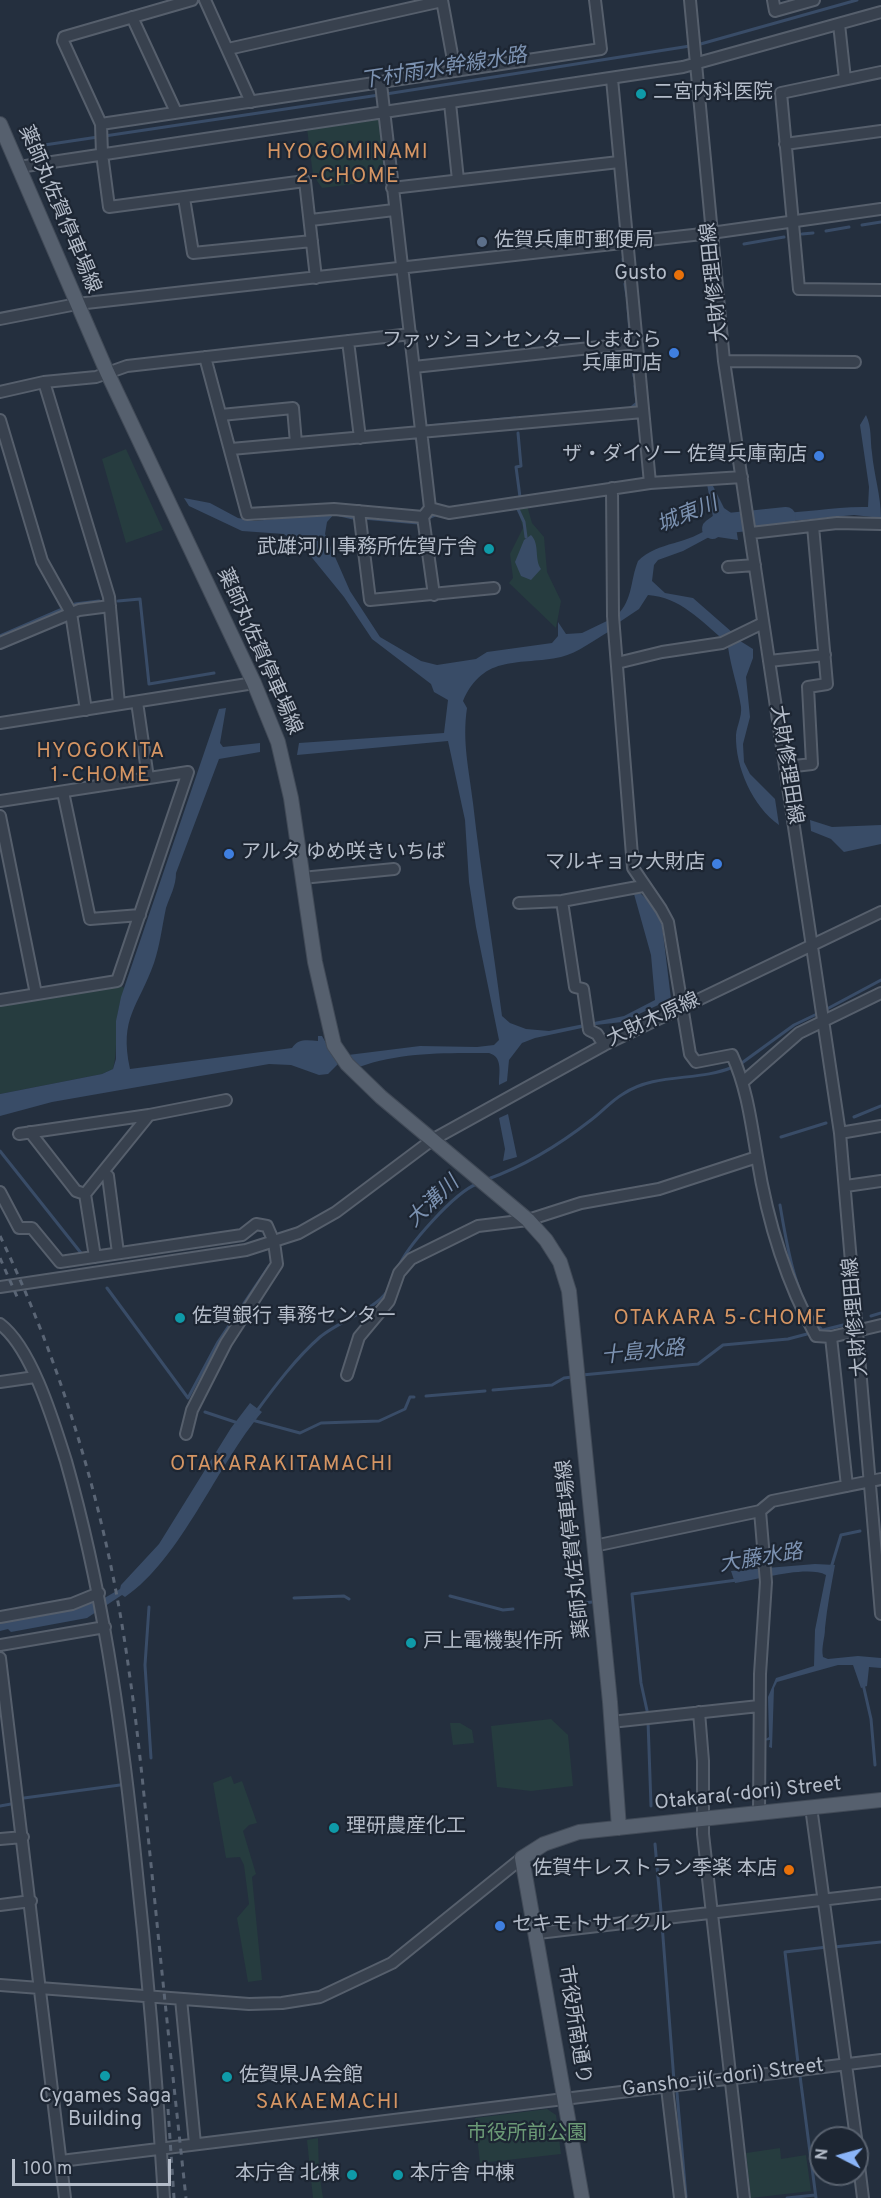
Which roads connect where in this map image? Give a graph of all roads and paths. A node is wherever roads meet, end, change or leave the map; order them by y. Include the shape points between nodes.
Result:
1 (192, 0) edge
2 (204, 0) edge
3 (595, 0) edge
4 (690, 0) edge
5 (773, 0) edge
6 (814, 0) edge
7 (442, 1) edge
8 (881, 12) edge
9 (132, 17) junction
10 (839, 24) junction
11 (228, 49) junction
12 (696, 58) junction
13 (455, 71) junction
14 (881, 72) edge
15 (612, 79) junction
16 (845, 79) junction
17 (381, 84) junction
18 (251, 102) junction
19 (450, 103) junction
20 (384, 108) junction
21 (176, 112) junction
22 (0, 124) edge
23 (101, 124) junction
24 (881, 131) edge
25 (4, 140) edge
26 (785, 144) junction
27 (102, 150) junction
28 (619, 162) junction
29 (17, 164) junction
30 (458, 180) junction
31 (392, 188) junction
32 (184, 198) junction
33 (881, 209) edge
34 (394, 210) junction
35 (311, 220) junction
36 (793, 222) junction
37 (711, 233) junction
38 (312, 241) junction
39 (627, 243) junction
40 (402, 268) junction
41 (316, 278) junction
42 (881, 290) edge
43 (77, 304) junction
44 (0, 319) edge
45 (411, 334) junction
46 (348, 341) junction
47 (637, 343) junction
48 (205, 357) junction
49 (724, 361) junction
50 (855, 362) dead end
51 (414, 367) junction
52 (107, 372) junction
53 (44, 382) junction
54 (0, 392) edge
55 (643, 412) junction
56 (221, 416) junction
57 (0, 420) edge
58 (421, 431) junction
59 (360, 438) junction
60 (296, 443) junction
61 (231, 449) junction
62 (742, 477) junction
63 (650, 483) junction
64 (612, 488) junction
65 (359, 511) junction
66 (427, 513) junction
67 (881, 524) edge
68 (813, 526) junction
69 (751, 533) junction
70 (754, 565) junction
71 (728, 567) dead end
72 (494, 588) dead end
73 (434, 594) junction
74 (110, 606) junction
75 (71, 613) junction
76 (763, 623) junction
77 (0, 643) edge
78 (825, 654) junction
79 (769, 661) junction
80 (617, 663) junction
81 (254, 683) junction
82 (137, 702) junction
83 (119, 704) junction
84 (86, 710) junction
85 (0, 723) edge
86 (786, 766) junction
87 (148, 778) junction
88 (63, 792) junction
89 (0, 801) edge
90 (0, 816) edge
91 (394, 869) dead end
92 (302, 878) junction
93 (643, 886) junction
94 (562, 901) junction
95 (519, 903) dead end
96 (881, 912) edge
97 (140, 915) junction
98 (813, 945) junction
99 (881, 993) edge
100 (36, 994) junction
101 (0, 999) edge
102 (681, 1009) junction
103 (824, 1021) junction
104 (604, 1045) junction
105 (744, 1081) junction
106 (226, 1100) dead end
107 (149, 1115) junction
108 (881, 1126) edge
109 (840, 1132) junction
110 (432, 1140) junction
111 (757, 1157) junction
112 (108, 1176) dead end
113 (881, 1181) edge
114 (846, 1186) junction
115 (0, 1192) edge
116 (85, 1194) junction
117 (528, 1220) junction
118 (274, 1242) junction
119 (118, 1254) junction
120 (95, 1257) junction
121 (1, 1287) edge
122 (0, 1324) edge
123 (881, 1325) edge
124 (859, 1329) junction
125 (831, 1337) junction
126 (346, 1374) dead end
127 (35, 1377) junction
128 (0, 1382) edge
129 (186, 1434) dead end
130 (876, 1480) edge
131 (847, 1486) junction
132 (760, 1511) junction
133 (594, 1546) junction
134 (99, 1593) junction
135 (881, 1614) edge
136 (0, 1617) edge
137 (105, 1627) junction
138 (0, 1645) edge
139 (0, 1658) edge
140 (759, 1706) junction
141 (699, 1712) junction
142 (611, 1722) junction
143 (881, 1800) edge
144 (811, 1807) junction
145 (759, 1813) junction
146 (702, 1819) junction
147 (619, 1828) junction
148 (23, 1837) junction
149 (0, 1839) edge
150 (522, 1858) junction
151 (881, 1893) edge
152 (824, 1900) junction
153 (31, 1901) junction
154 (0, 1905) edge
155 (712, 1912) junction
156 (538, 1933) junction
157 (0, 1985) edge
158 (41, 1987) junction
159 (150, 1996) junction
160 (181, 1999) junction
161 (881, 2060) edge
162 (846, 2063) junction
163 (731, 2080) junction
164 (667, 2088) junction
165 (565, 2099) junction
166 (854, 2126) edge
167 (195, 2144) junction
168 (161, 2149) junction
169 (61, 2161) junction
170 (65, 2198) edge
171 (164, 2198) edge
172 (582, 2198) edge
173 (680, 2198) edge
174 (744, 2198) edge

1 - 9 street
2 - 11 street
3 - 13 street via 601,49
4 - 12 street, 大財修理田線
5 - 6 street via 775,11
7 - 11 street
7 - 13 street
8 - 10 street
9 - 21 street
9 - 23 street via 64,37
10 - 12 street
10 - 16 street
11 - 18 street
12 - 15 street
12 - 37 street, 大財修理田線
13 - 17 street
14 - 16 street
15 - 19 street
15 - 28 street
16 - 26 street via 781,93
17 - 18 street
17 - 20 street
18 - 21 street
19 - 20 street
19 - 30 street
20 - 27 street
20 - 31 street
21 - 23 street
22 - 25 main road, 薬師丸佐賀停車場線
23 - 27 street
24 - 26 street
25 - 29 main road, 薬師丸佐賀停車場線
26 - 36 street
27 - 29 street
27 - 32 street via 110,207
28 - 30 street
28 - 39 street
29 - 43 main road, 薬師丸佐賀停車場線
30 - 31 street
31 - 34 street
32 - 35 street via 305,182
32 - 38 street via 193,253
33 - 36 street
34 - 35 street
34 - 40 street
35 - 38 street
36 - 37 street
36 - 42 street via 800,289
37 - 39 street
37 - 49 street, 大財修理田線
38 - 41 street
39 - 40 street
39 - 47 street
40 - 41 street
40 - 45 street
41 - 43 street
43 - 44 street
43 - 52 main road, 薬師丸佐賀停車場線
45 - 46 street
45 - 51 street
46 - 48 street
46 - 59 street
47 - 51 street
47 - 55 street
48 - 52 street
48 - 56 street
49 - 50 street
49 - 62 street, 大財修理田線
51 - 58 street
52 - 53 street via 96,377
52 - 81 main road, 薬師丸佐賀停車場線
53 - 54 street
53 - 74 street
55 - 58 street
55 - 63 street
56 - 60 street via 293,408
56 - 61 street
57 - 75 street via 42,561
58 - 59 street
58 - 66 street
59 - 60 street
60 - 61 street
61 - 65 street via 247,514
62 - 63 street
62 - 69 street, 大財修理田線
63 - 64 street
64 - 66 street
64 - 80 street
65 - 66 street
65 - 73 street via 370,600
66 - 73 street
67 - 68 street
68 - 69 street
68 - 78 street
69 - 70 street, 大財修理田線
70 - 71 street
70 - 76 street, 大財修理田線
72 - 73 street
74 - 75 street
74 - 83 street
75 - 77 street
75 - 84 street
76 - 79 street, 大財修理田線
76 - 80 street via 722,643
78 - 79 street
78 - 86 street via 827,684 808,687 812,764
79 - 86 street, 大財修理田線
80 - 93 street via 633,868
81 - 82 street
81 - 92 main road, 薬師丸佐賀停車場線 via 283,760
82 - 83 street
82 - 87 street
83 - 84 street
84 - 85 street
86 - 98 street, 大財修理田線
87 - 88 street
87 - 97 street via 188,772
88 - 89 street
88 - 97 street via 90,919
90 - 100 street
91 - 92 street
92 - 110 main road, 薬師丸佐賀停車場線 via 315,962 334,1045 357,1075
93 - 94 street
93 - 102 street via 668,922
94 - 95 street
94 - 104 street via 575,987 583,989 589,1030
96 - 98 street, 大財木原線
97 - 100 street via 117,981
98 - 102 street, 大財木原線
98 - 103 street, 大財修理田線
99 - 103 street
100 - 101 street
102 - 104 street, 大財木原線
102 - 105 street via 690,1054 696,1062 732,1055
103 - 105 street via 799,1033
103 - 109 street, 大財修理田線
104 - 110 street, 大財木原線
105 - 111 street
106 - 107 street
107 - 116 street
107 - 116 street via 25,1133 76,1191
108 - 109 street
109 - 114 street, 大財修理田線
110 - 117 main road, 薬師丸佐賀停車場線
110 - 118 street, 大財木原線 via 336,1212
111 - 117 street via 659,1189 581,1203
111 - 125 street via 789,1282 816,1336
112 - 119 street
113 - 114 street
114 - 124 street, 大財修理田線
115 - 120 street via 19,1228 32,1228 60,1262
116 - 120 street
117 - 126 street via 478,1226 411,1259 399,1274 389,1301 359,1337
117 - 133 main road, 薬師丸佐賀停車場線 via 560,1262 569,1291
118 - 119 street via 267,1226 256,1224 242,1235
118 - 121 street, 大財木原線 via 246,1250
118 - 129 street via 277,1264 273,1274 226,1343 192,1410
119 - 120 street
122 - 127 street via 10,1332
123 - 124 street
124 - 125 street
124 - 130 street, 大財修理田線
125 - 131 street
127 - 128 street
127 - 134 street via 58,1436
130 - 131 street
130 - 135 street, 大財修理田線
131 - 132 street via 772,1501
132 - 133 street
132 - 140 street via 766,1582
133 - 142 main road, 薬師丸佐賀停車場線
134 - 136 street via 72,1604
134 - 137 street
137 - 138 street
137 - 159 street via 119,1711
139 - 148 street
140 - 141 street
140 - 145 street
141 - 142 street
141 - 146 street
142 - 147 main road, 薬師丸佐賀停車場線
143 - 144 main road, Otakara(-dori) Street
144 - 145 main road, Otakara(-dori) Street
144 - 152 street
145 - 146 main road, Otakara(-dori) Street
146 - 147 main road, Otakara(-dori) Street
146 - 155 street
147 - 150 main road via 579,1832 544,1844
148 - 149 street
148 - 153 street
150 - 156 main road, 市役所南通り
150 - 160 street via 392,1963 320,1997 282,2003
151 - 152 street
152 - 155 street
152 - 162 street
153 - 154 street
153 - 158 street
155 - 156 street
155 - 163 street
156 - 165 main road, 市役所南通り
157 - 158 street
158 - 159 street
158 - 169 street
159 - 160 street
159 - 168 street
160 - 167 street
161 - 162 street, Gansho-ji(-dori) Street
162 - 163 street, Gansho-ji(-dori) Street
162 - 166 street
163 - 164 street, Gansho-ji(-dori) Street
163 - 174 street
164 - 165 street, Gansho-ji(-dori) Street
164 - 173 street
165 - 167 street, Gansho-ji(-dori) Street
165 - 172 main road, 市役所南通り
167 - 168 street, Gansho-ji(-dori) Street
168 - 169 street, Gansho-ji(-dori) Street
168 - 171 street
169 - 170 street

